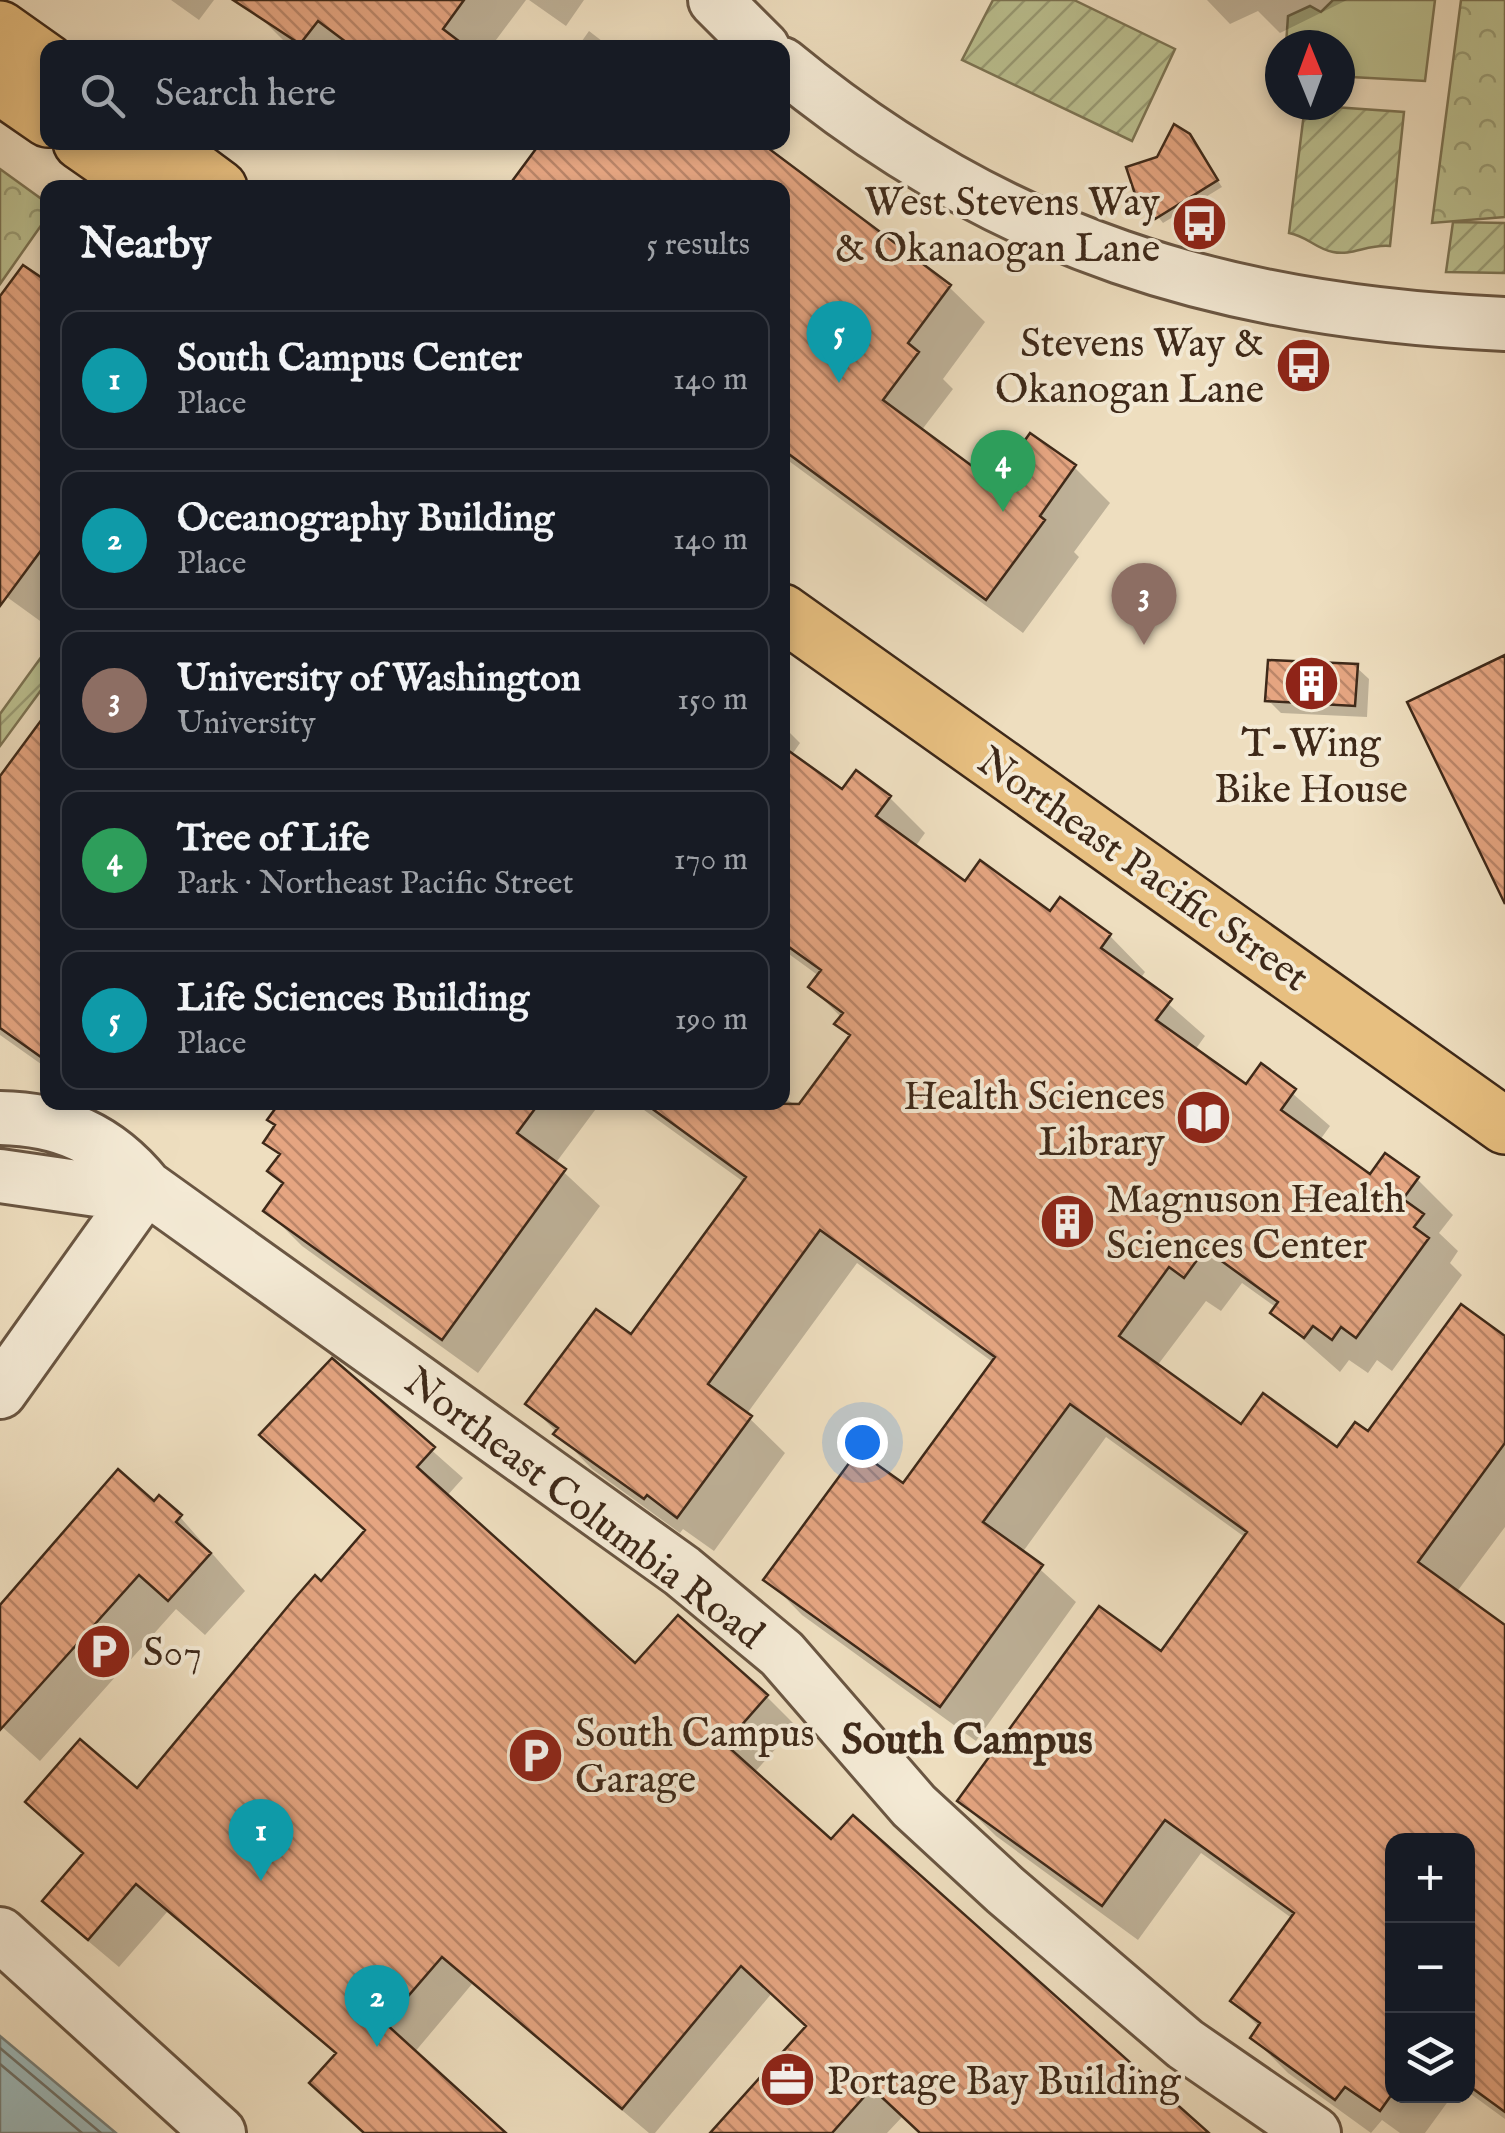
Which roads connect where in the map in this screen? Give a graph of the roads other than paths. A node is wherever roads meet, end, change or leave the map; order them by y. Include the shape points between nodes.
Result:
1 (714, 0) edge
2 (0, 28) edge
3 (755, 40) edge
4 (40, 57) edge
5 (790, 70) edge
6 (0, 86) edge
7 (40, 114) edge
8 (93, 150) edge
9 (168, 150) edge
10 (136, 180) edge
11 (208, 180) edge
12 (1505, 324) edge
13 (790, 618) edge
14 (0, 1118) edge
15 (1505, 1126) edge
16 (0, 1176) edge
17 (146, 1187) junction
18 (0, 1392) edge
19 (0, 1934) edge
20 (219, 2133) edge
21 (1314, 2133) edge

1 - 3 street
2 - 4 main road
5 - 12 street via 954,184 1098,251 1270,299
6 - 7 main road
8 - 10 main road
9 - 11 main road
13 - 15 main road, Northeast Pacific Street
14 - 17 street, Northeast Columbia Road via 30,1118 80,1132 124,1160
16 - 17 street via 111,1192
17 - 18 street
17 - 21 street, Northeast Columbia Road via 682,1571 782,1654 900,1792 1005,1890 1185,2044
19 - 20 street

